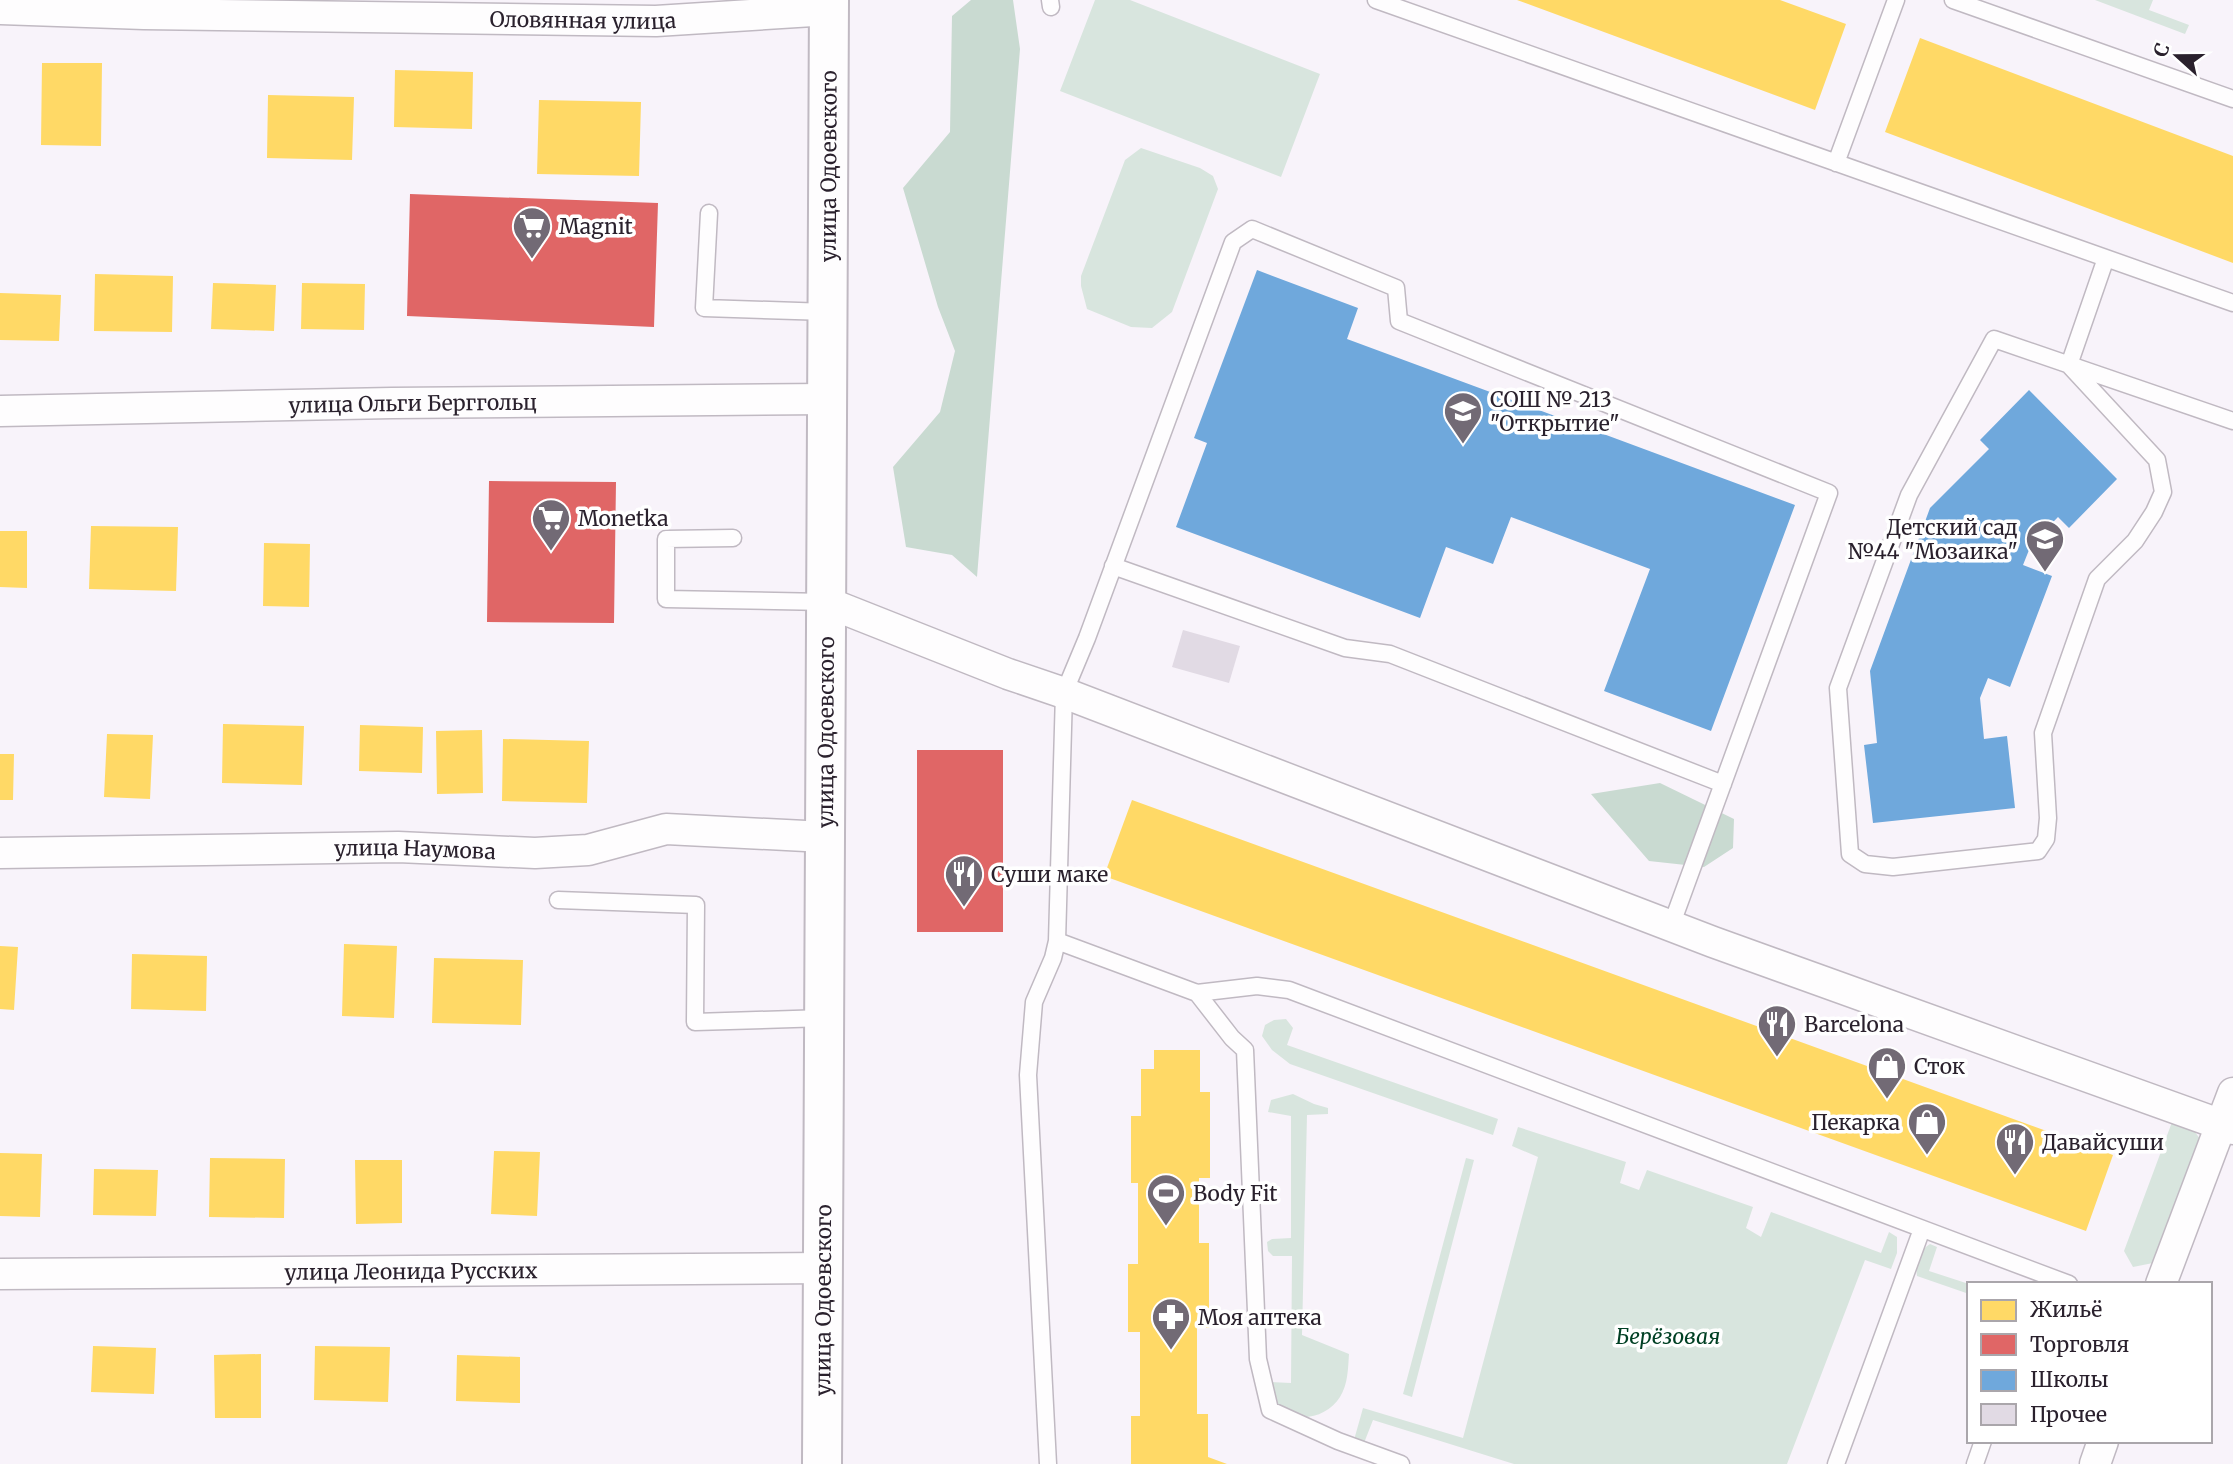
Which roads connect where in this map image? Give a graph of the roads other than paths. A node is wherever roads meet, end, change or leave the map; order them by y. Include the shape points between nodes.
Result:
1 (1376, 0) edge
2 (1896, 0) edge
3 (1953, 0) edge
4 (829, 5) edge
5 (0, 9) edge
6 (2233, 99) edge
7 (1836, 163) junction
8 (709, 214) dead end
9 (2106, 258) junction
10 (2233, 303) edge
11 (828, 312) junction
12 (2069, 365) junction
13 (827, 399) junction
14 (0, 411) edge
15 (2233, 421) edge
16 (733, 538) dead end
17 (1113, 566) junction
18 (826, 603) junction
19 (1064, 693) junction
20 (1723, 784) junction
21 (825, 837) junction
22 (0, 853) edge
23 (558, 900) dead end
24 (1671, 926) junction
25 (1057, 941) junction
26 (1197, 993) junction
27 (825, 1017) junction
28 (2233, 1093) edge
29 (2227, 1127) edge
30 (1922, 1228) junction
31 (823, 1268) junction
32 (0, 1273) edge
33 (2041, 1279) edge
34 (2162, 1282) edge
35 (1982, 1443) edge
36 (2103, 1443) edge
37 (822, 1464) edge
38 (1048, 1464) edge
39 (1401, 1464) edge
40 (1836, 1464) edge
41 (1975, 1464) edge
42 (2095, 1464) edge

1 - 7 lane
2 - 7 lane
3 - 6 lane
4 - 5 street, Оловянная улица via 656,21
4 - 11 street, улица Одоевского
7 - 9 lane
8 - 11 lane via 704,308
9 - 10 lane
9 - 12 lane
11 - 13 street, улица Одоевского
12 - 12 lane via 1994,339 1909,495 1838,688 1850,854 1866,864 1893,867 2038,851 2046,839 2043,733 2097,579 2135,541 2162,492 2157,460
12 - 15 lane
13 - 14 street, улица Ольги Берггольц
13 - 18 street, улица Одоевского
16 - 18 lane via 666,539 666,599
17 - 19 lane
17 - 20 lane via 1345,648 1390,654
17 - 20 lane via 1233,242 1252,229 1396,288 1399,321 1829,493
18 - 19 street
18 - 21 street, улица Одоевского
19 - 24 street
19 - 25 lane
20 - 24 lane
21 - 22 street, улица Наумова via 666,829 588,850 535,853 398,848
21 - 27 street, улица Одоевского
23 - 27 lane via 696,905 695,1022
24 - 29 street
25 - 26 lane
25 - 38 lane via 1034,1002 1028,1075
26 - 30 lane via 1257,986 1289,989
26 - 39 lane via 1245,1050 1258,1359 1270,1410
27 - 31 street, улица Одоевского
28 - 29 street
29 - 34 street
30 - 33 lane
30 - 40 lane
31 - 32 street, улица Леонида Русских
31 - 37 street, улица Одоевского
35 - 41 lane
36 - 42 street

